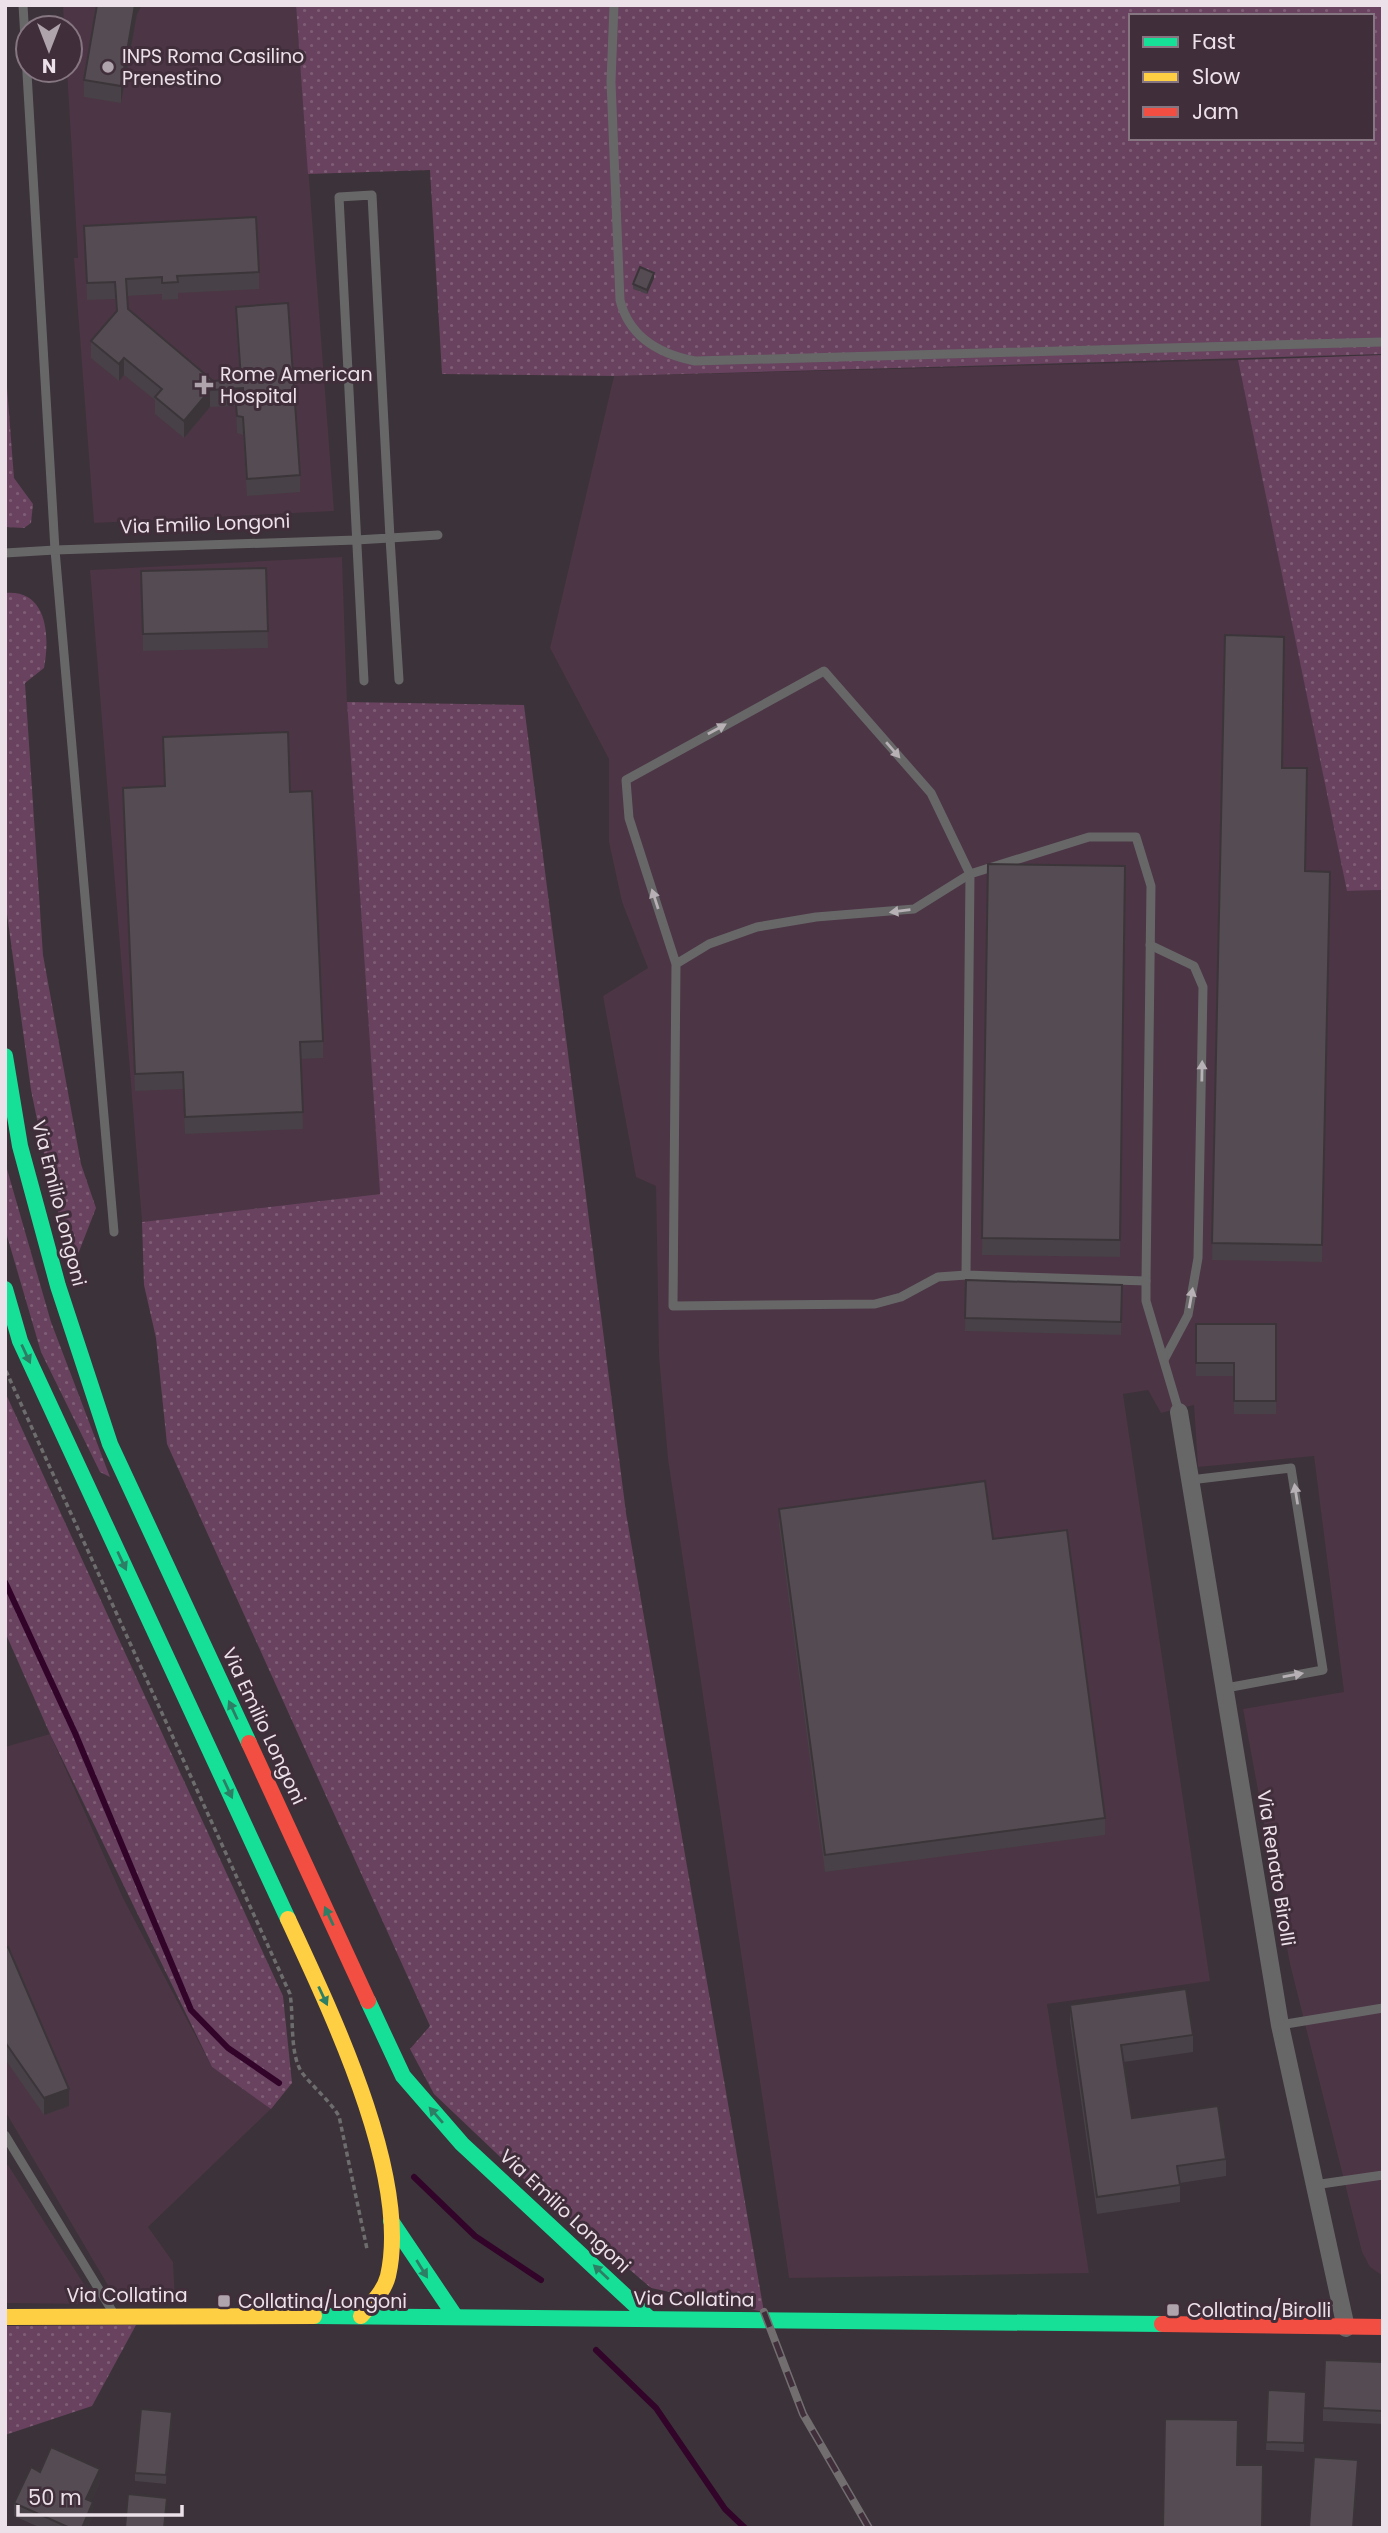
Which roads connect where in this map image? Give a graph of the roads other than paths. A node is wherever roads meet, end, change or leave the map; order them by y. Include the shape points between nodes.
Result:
1 (23, 5) edge
2 (614, 5) edge
3 (1383, 342) edge
4 (438, 535) dead end
5 (390, 538) junction
6 (356, 540) junction
7 (55, 550) junction
8 (5, 553) edge
9 (399, 680) dead end
10 (363, 681) dead end
11 (970, 874) junction
12 (1150, 946) junction
13 (677, 964) junction
14 (5, 1056) edge
15 (114, 1232) dead end
16 (966, 1275) junction
17 (1146, 1281) junction
18 (5, 1290) edge
19 (1164, 1360) junction
20 (1179, 1412) joint
21 (1190, 1480) junction
22 (1226, 1688) junction
23 (1383, 2008) edge
24 (1280, 2025) junction
25 (5, 2135) edge
26 (8, 2146) edge
27 (1383, 2175) edge
28 (1314, 2185) junction
29 (391, 2221) junction
30 (115, 2315) junction
31 (361, 2316) junction
32 (455, 2316) junction
33 (5, 2317) edge
34 (650, 2319) junction
35 (1383, 2327) edge
36 (1346, 2328) junction

1 - 7 lane
2 - 3 lane via 611,82 620,300 635,331 665,353 695,361
4 - 5 lane, Via Emilio Longoni
5 - 6 lane, Via Emilio Longoni
5 - 6 lane via 372,195 339,197
5 - 9 lane
6 - 7 lane, Via Emilio Longoni
6 - 10 lane
7 - 8 lane, Via Emilio Longoni
7 - 15 lane
11 - 12 lane via 1089,837 1136,837 1151,886
11 -> 13 lane via 914,909 757,927 709,944
13 -> 11 lane via 629,818 626,779 824,671 931,793
11 - 16 lane
12 - 17 lane
19 -> 12 lane via 1188,1315 1199,1258 1203,987 1194,966
13 - 16 lane via 673,1306 875,1304 901,1297 938,1277
34 -> 14 street, Via Emilio Longoni via 462,2144 403,2076 110,1444 58,1286 20,1146
16 - 17 lane
17 - 19 lane via 1146,1301
18 -> 29 street via 20,1341 329,2008 379,2158
19 - 20 lane
20 - 21 street, Via Renato Birolli
21 - 22 street, Via Renato Birolli
22 -> 21 lane via 1323,1670 1292,1468
22 - 24 street, Via Renato Birolli
23 - 24 lane
24 - 28 street, Via Renato Birolli
25 - 26 lane
26 - 30 lane
27 - 28 lane
28 - 36 street, Via Renato Birolli
29 - 31 street via 387,2281
29 -> 32 street
30 - 31 street, Via Collatina
30 - 33 street, Via Collatina
31 - 32 street, Via Collatina
32 - 34 street, Via Collatina
34 - 36 street, Via Collatina
35 - 36 street, Via Collatina

